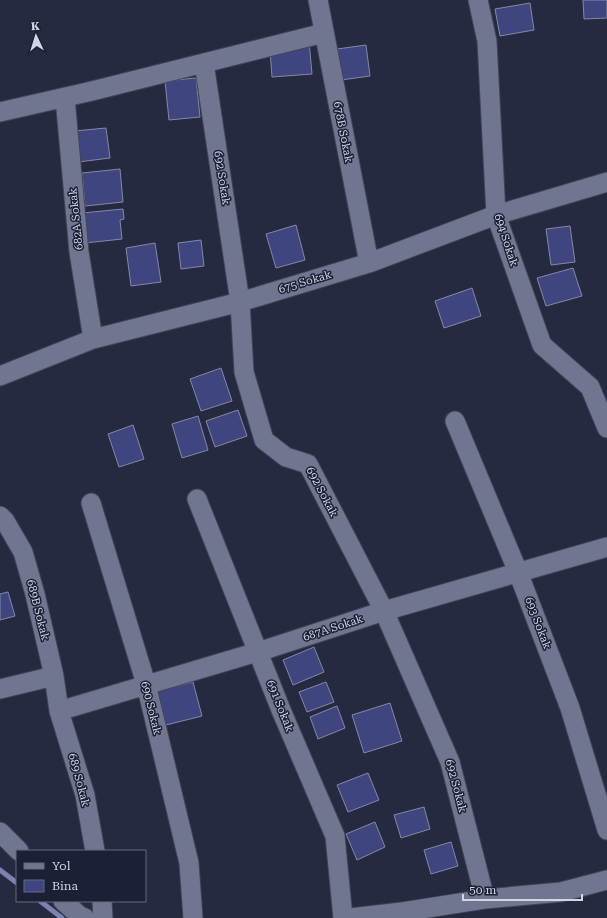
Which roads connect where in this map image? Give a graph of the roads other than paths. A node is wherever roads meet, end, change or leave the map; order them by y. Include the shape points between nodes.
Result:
1 (318, 0) edge
2 (478, 0) edge
3 (324, 33) junction
4 (204, 63) junction
5 (65, 98) junction
6 (0, 112) edge
7 (607, 182) edge
8 (496, 215) junction
9 (369, 263) junction
10 (240, 302) junction
11 (93, 339) junction
12 (0, 376) edge
13 (455, 421) dead end
14 (607, 428) edge
15 (197, 499) dead end
16 (91, 503) dead end
17 (0, 516) edge
18 (607, 547) edge
19 (518, 572) junction
20 (384, 611) junction
21 (257, 651) junction
22 (54, 676) junction
23 (146, 684) junction
24 (0, 689) edge
25 (59, 711) junction
26 (607, 830) edge
27 (0, 832) edge
28 (19, 850) edge
29 (95, 850) edge
30 (607, 880) edge
31 (485, 899) junction
32 (64, 902) edge
33 (102, 902) edge
34 (85, 918) edge
35 (103, 918) edge
36 (193, 918) edge
37 (343, 918) edge
38 (350, 918) edge

1 - 3 street, 678B Sokak
2 - 8 street, 694 Sokak via 487,41
3 - 4 street
3 - 9 street, 678B Sokak
4 - 5 street
4 - 10 street, 692 Sokak
5 - 6 street
5 - 11 street, 682A Sokak via 80,252
7 - 8 street, 675 Sokak
8 - 9 street, 675 Sokak
8 - 14 street, 694 Sokak via 542,345 590,387
9 - 10 street, 675 Sokak
10 - 11 street, 675 Sokak
10 - 20 street, 692 Sokak via 244,372 264,440 286,457 308,464
11 - 12 street, 675 Sokak
13 - 19 street, 693 Sokak
15 - 21 street, 691 Sokak
16 - 23 street, 690 Sokak
17 - 22 street, 689B Sokak via 24,552
18 - 19 street, 687A Sokak
19 - 20 street, 687A Sokak
19 - 26 street, 693 Sokak via 570,708
20 - 21 street, 687A Sokak
20 - 31 street, 692 Sokak via 450,762
21 - 23 street, 687A Sokak
21 - 37 street, 691 Sokak via 335,836
22 - 24 street
22 - 25 street, 689B Sokak
23 - 25 street, 687A Sokak
23 - 36 street, 690 Sokak via 189,863
25 - 29 street, 689 Sokak via 85,795
27 - 28 street
30 - 31 street via 561,892
31 - 38 street
32 - 34 street
33 - 35 street

